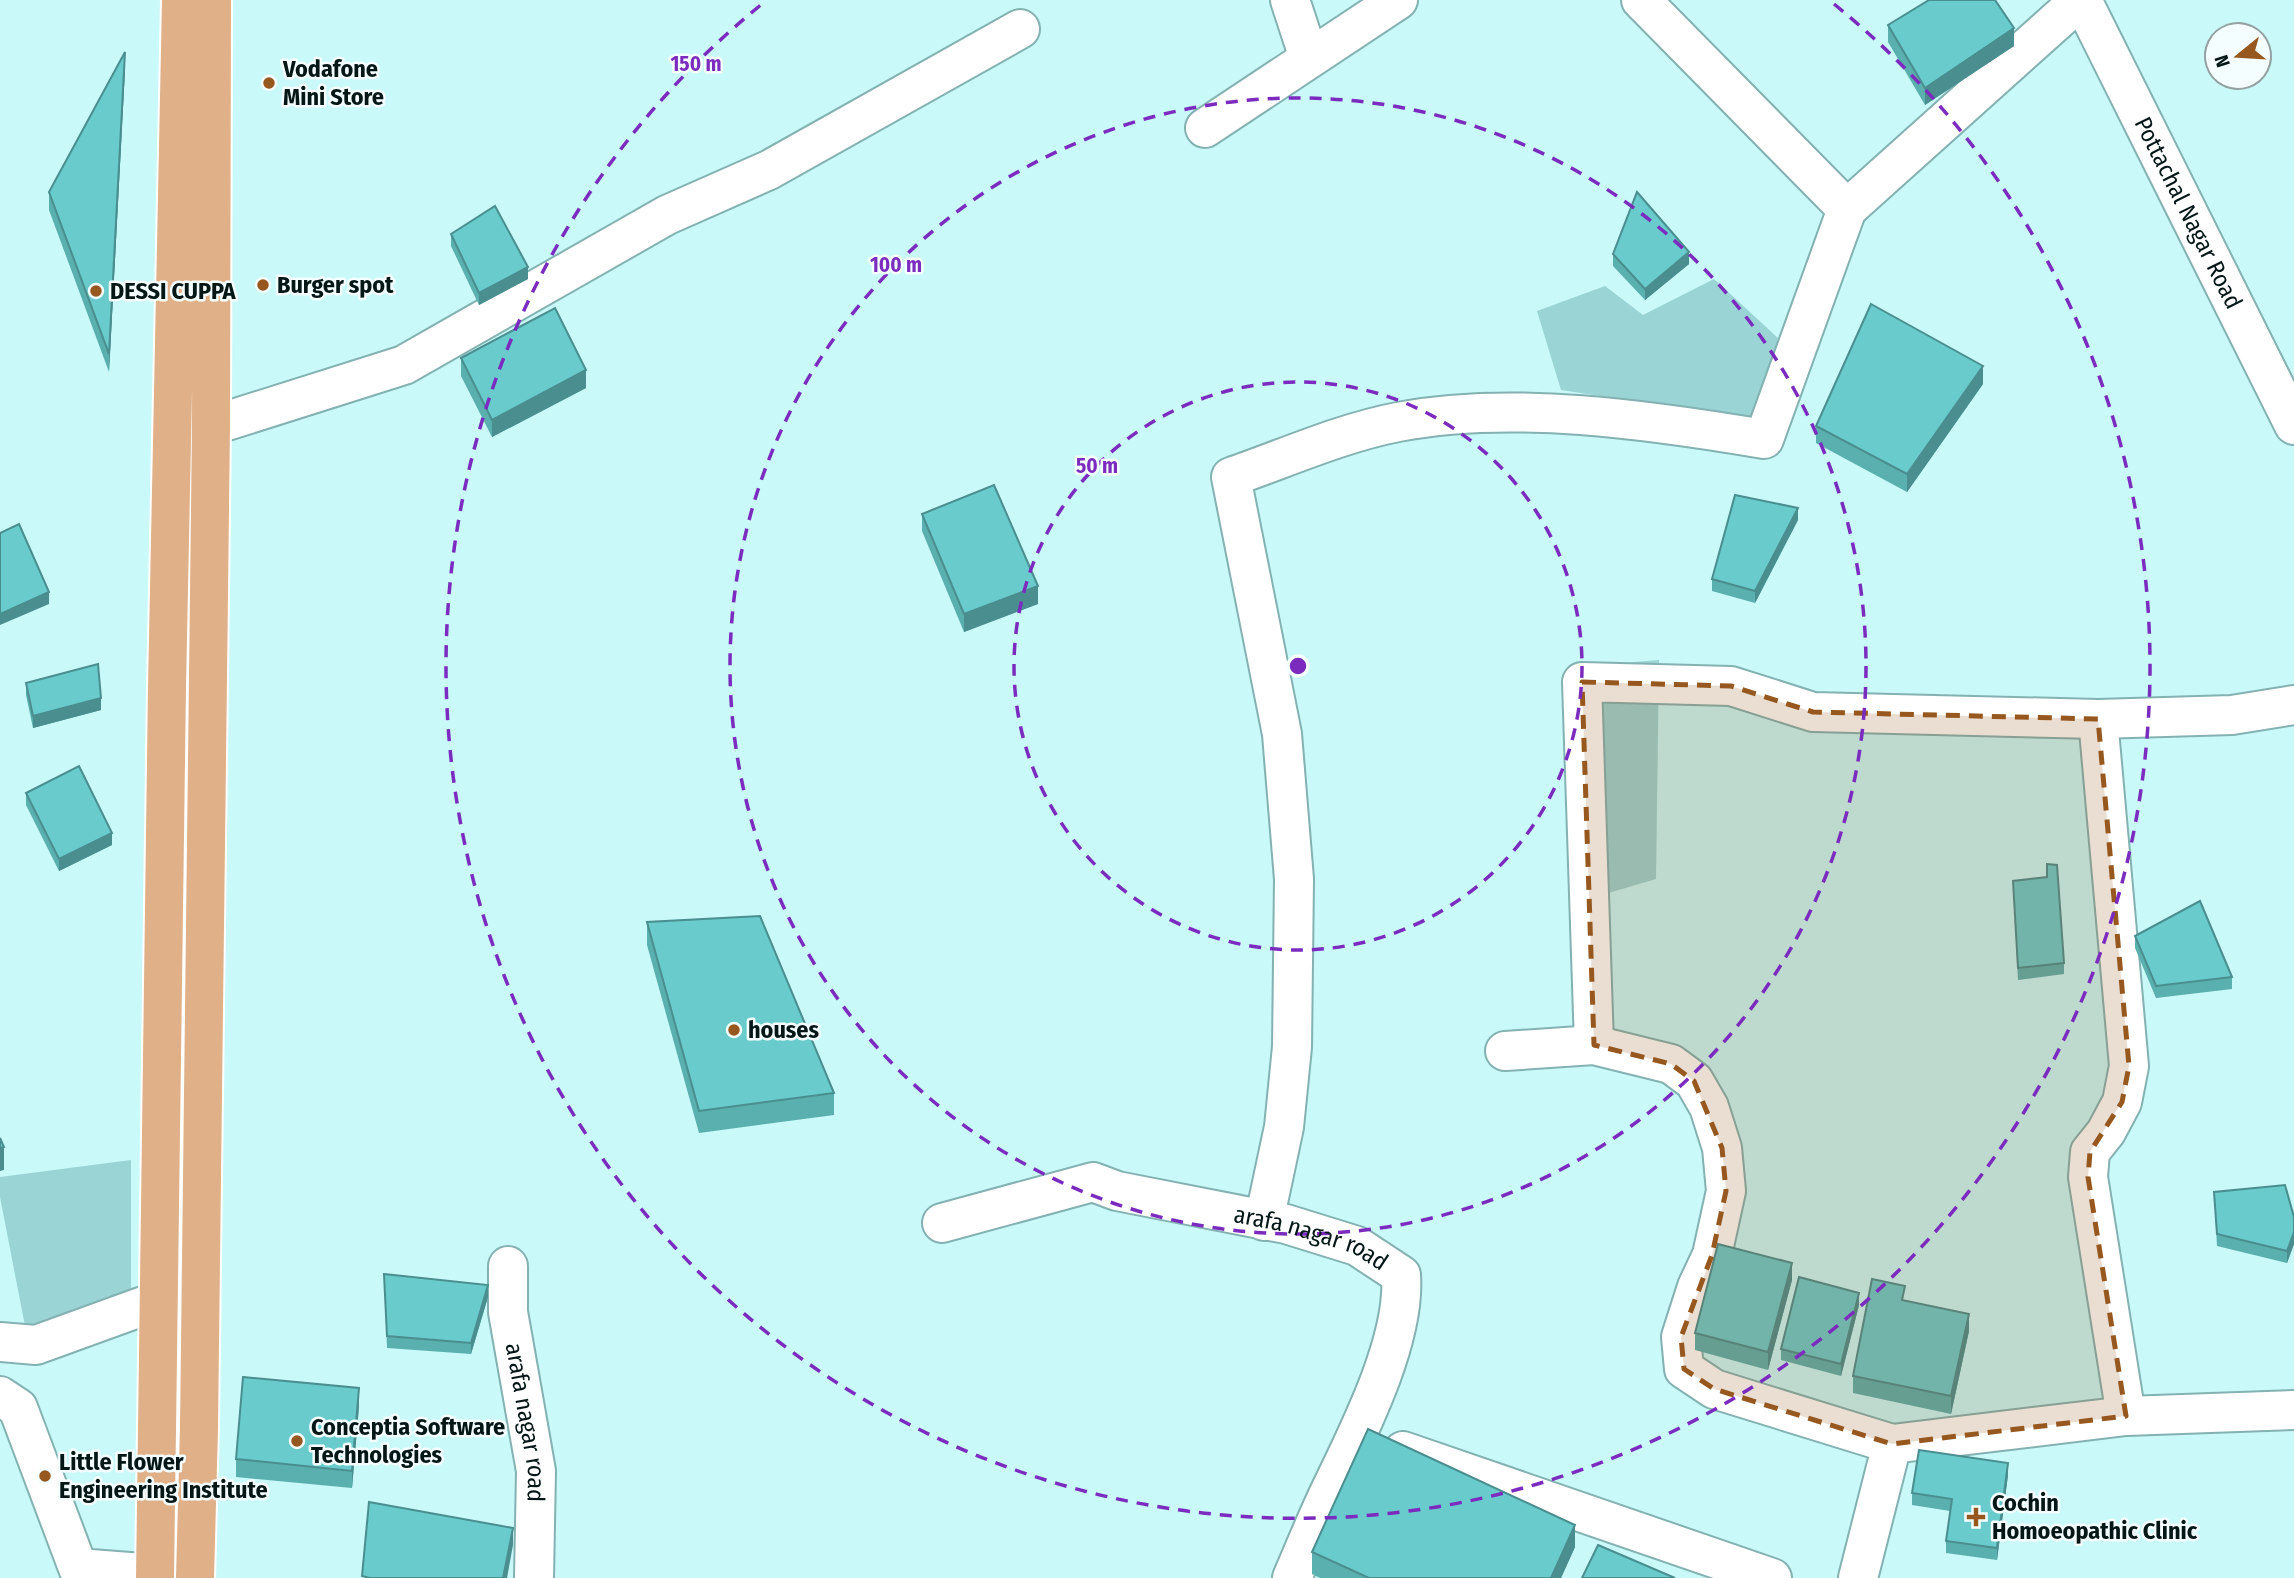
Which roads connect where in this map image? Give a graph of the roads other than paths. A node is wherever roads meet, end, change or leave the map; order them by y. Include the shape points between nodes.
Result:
1 (181, 0) edge
2 (212, 0) edge
3 (1290, 0) edge
4 (1398, 0) edge
5 (1641, 0) edge
6 (2081, 0) edge
7 (1020, 29) dead end
8 (1309, 58) junction
9 (1205, 128) dead end
10 (1847, 209) junction
11 (2294, 425) edge
12 (211, 426) junction
13 (2294, 705) edge
14 (2098, 719) junction
15 (1594, 1045) junction
16 (1505, 1051) dead end
17 (1264, 1221) junction
18 (942, 1223) dead end
19 (508, 1266) dead end
20 (160, 1300) junction
21 (0, 1342) edge
22 (0, 1396) edge
23 (2294, 1410) edge
24 (2126, 1416) junction
25 (1358, 1436) junction
26 (1892, 1444) junction
27 (155, 1576) edge
28 (195, 1578) edge
29 (534, 1578) edge
30 (1292, 1578) edge
31 (1772, 1578) edge
32 (1858, 1578) edge

1 - 20 main road
2 - 12 main road
3 - 8 street
4 - 8 street
5 - 10 street
6 - 10 street
6 - 11 street, Pottachal Nagar Road
7 - 12 street via 769,170 667,215 404,365
8 - 9 street
10 - 17 street via 1764,439 1515,412 1396,423 1231,477 1282,734 1294,879 1289,1074 1284,1127
12 - 28 main road
13 - 14 street via 2232,715
14 - 15 street via 1812,712 1731,686 1583,682
14 - 24 street via 2129,1066 2122,1102 2090,1152 2088,1177
15 - 16 street
15 - 26 street via 1671,1064 1694,1081 1709,1107 1722,1148 1726,1191 1712,1255 1681,1337 1684,1369 1714,1389
17 - 18 street, arafa nagar road via 1093,1182
17 - 25 street, arafa nagar road via 1357,1246 1401,1275 1403,1297 1395,1332
19 - 29 street, arafa nagar road via 508,1312 536,1471
20 - 21 street via 36,1345
20 - 27 main road
22 - 27 street via 18,1408 78,1568
23 - 24 street
24 - 26 street
25 - 30 street, arafa nagar road
25 - 31 street
26 - 32 street

